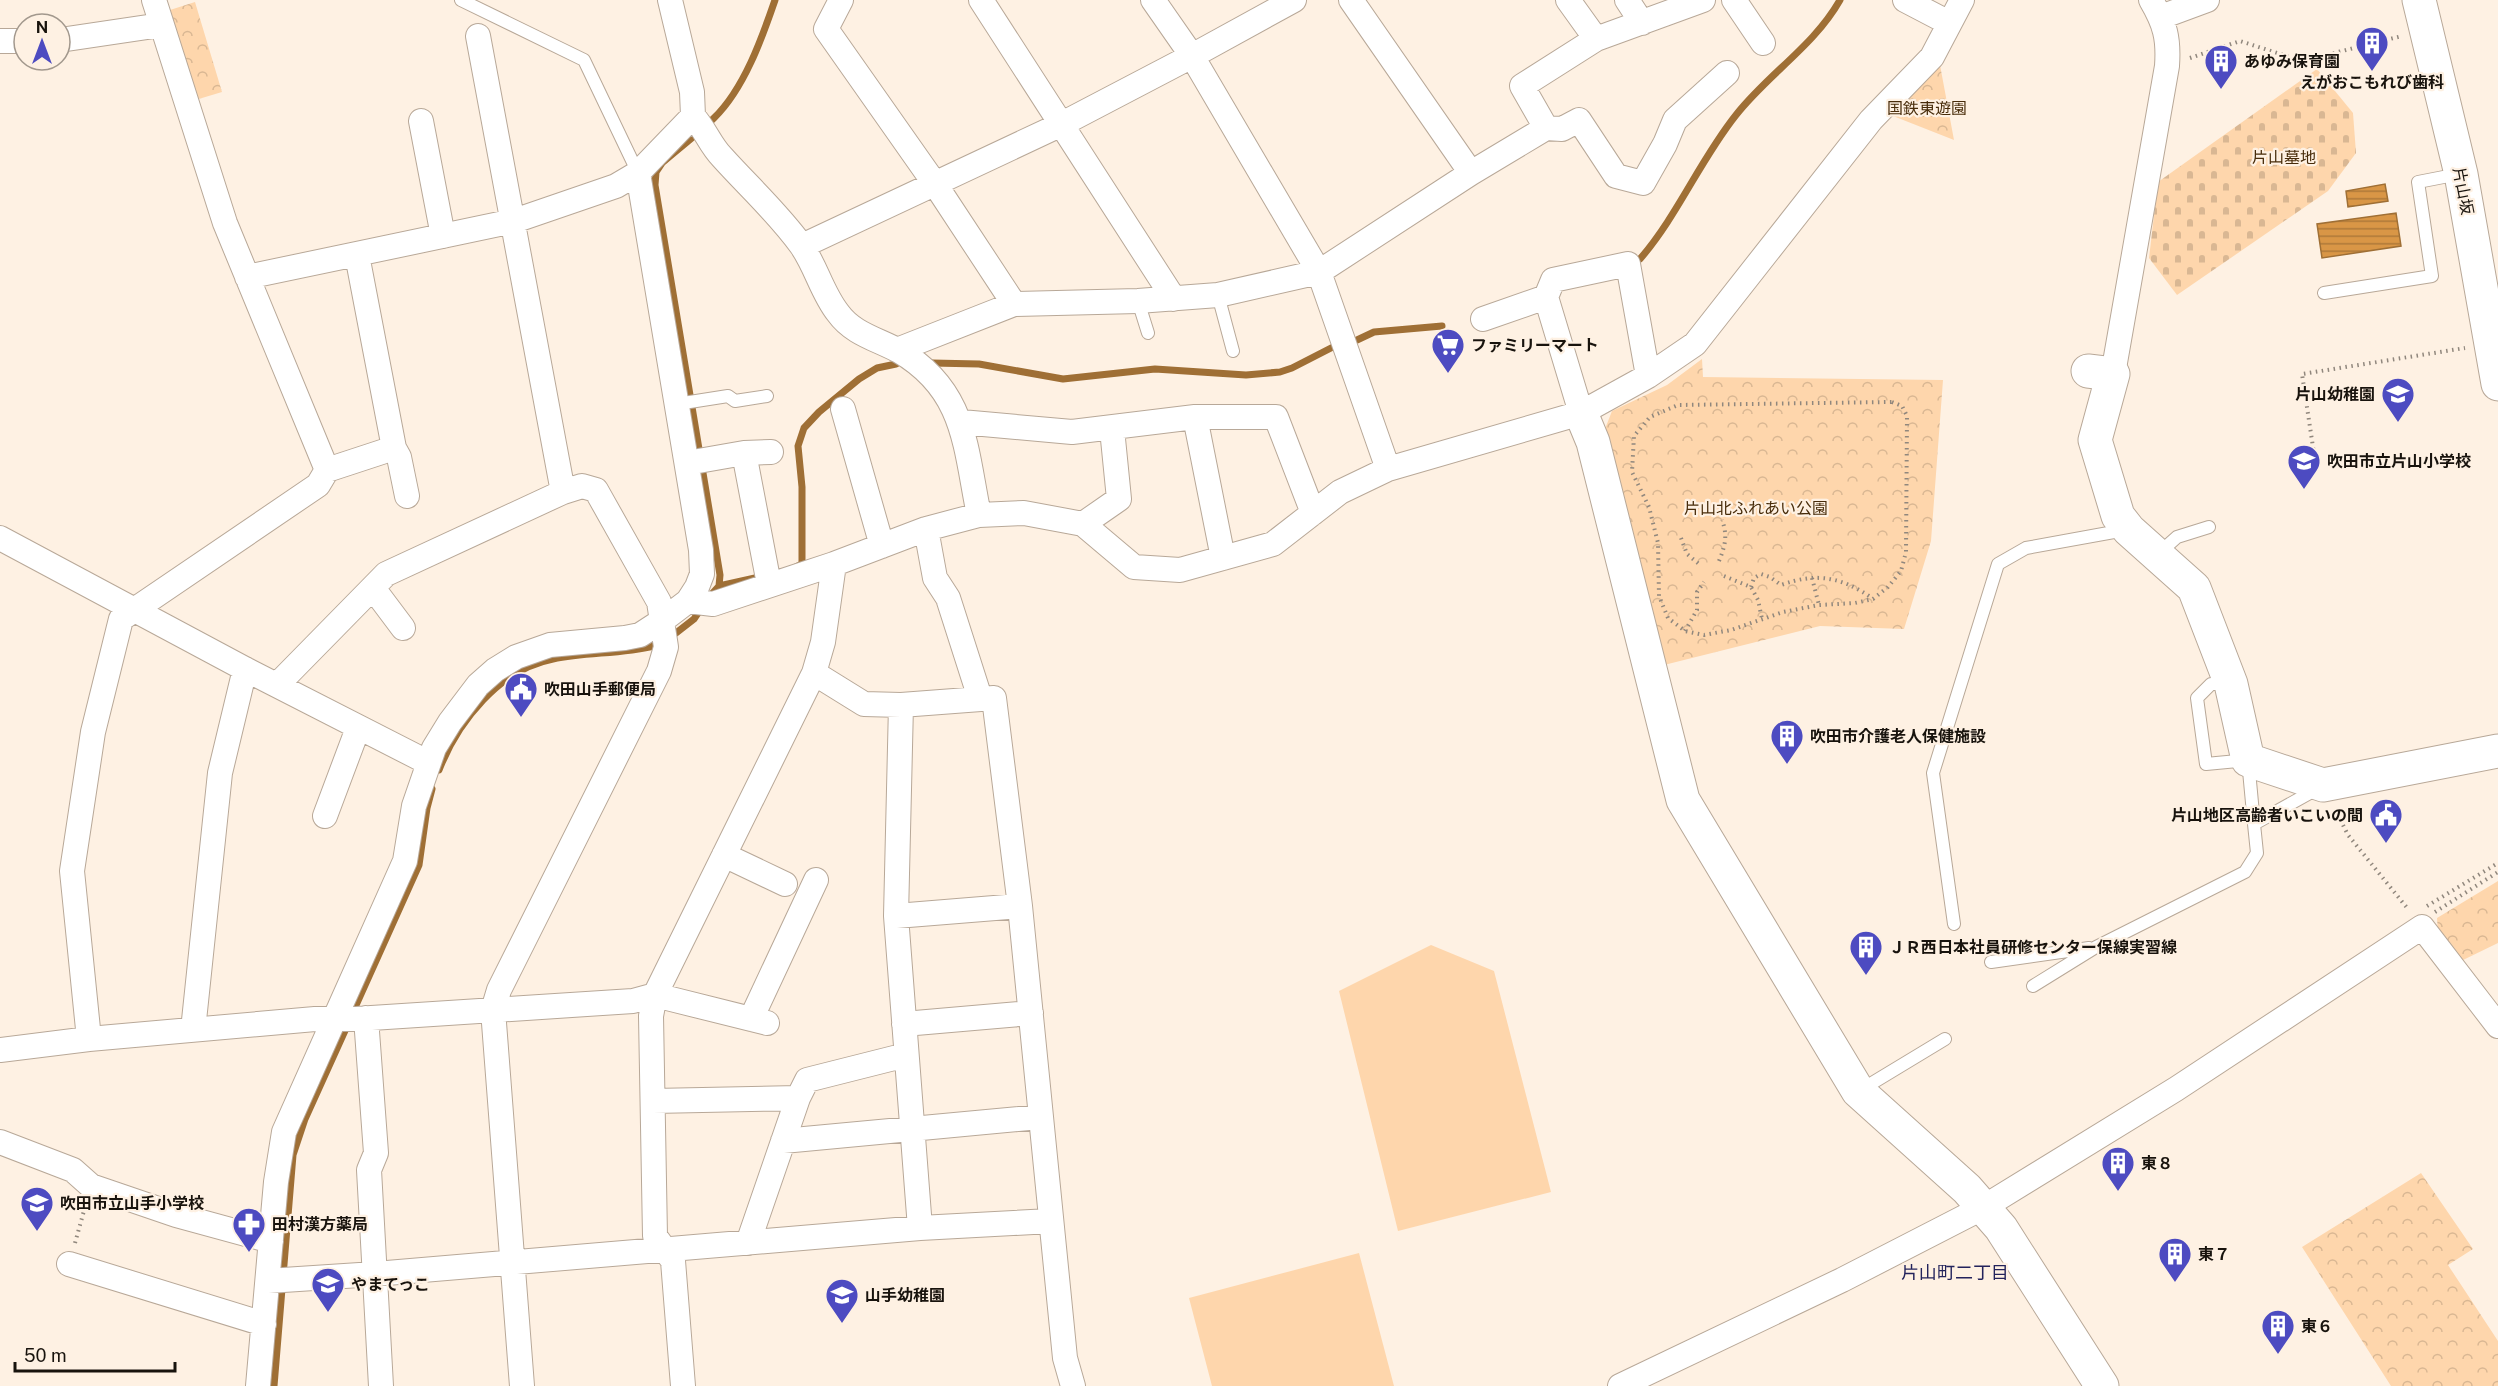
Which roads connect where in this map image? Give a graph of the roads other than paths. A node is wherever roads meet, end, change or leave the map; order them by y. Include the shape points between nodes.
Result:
1 (154, 0) edge
2 (169, 0) edge
3 (461, 0) edge
4 (670, 0) edge
5 (841, 0) edge
6 (981, 0) edge
7 (1153, 0) edge
8 (1294, 0) edge
9 (1351, 0) edge
10 (1568, 0) edge
11 (1627, 0) edge
12 (1703, 0) edge
13 (1734, 0) edge
14 (1905, 0) edge
15 (1962, 0) edge
16 (2207, 0) edge
17 (2156, 8) edge
18 (2423, 15) edge
19 (1642, 23) junction
20 (1949, 23) junction
21 (160, 25) junction
22 (478, 36) dead end
23 (72, 38) edge
24 (1596, 39) junction
25 (1763, 43) dead end
26 (1192, 56) junction
27 (1727, 73) dead end
28 (421, 121) dead end
29 (1062, 124) junction
30 (700, 125) junction
31 (1546, 128) junction
32 (638, 173) junction
33 (1471, 173) junction
34 (2461, 174) junction
35 (935, 184) junction
36 (514, 221) junction
37 (443, 236) junction
38 (802, 246) junction
39 (357, 255) junction
40 (1319, 272) junction
41 (247, 277) junction
42 (2324, 293) dead end
43 (1218, 295) junction
44 (1546, 297) junction
45 (1174, 299) junction
46 (1138, 301) junction
47 (1014, 304) junction
48 (1483, 318) dead end
49 (1148, 333) dead end
50 (897, 350) junction
51 (1233, 351) dead end
52 (2100, 373) joint
53 (1648, 376) junction
54 (2498, 384) edge
55 (767, 396) dead end
56 (681, 404) junction
57 (843, 409) dead end
58 (1581, 413) junction
59 (1195, 417) junction
60 (961, 422) junction
61 (1112, 429) junction
62 (394, 448) junction
63 (771, 452) dead end
64 (744, 453) junction
65 (698, 461) junction
66 (1388, 469) junction
67 (327, 470) junction
68 (563, 492) junction
69 (407, 496) dead end
70 (1313, 513) junction
71 (979, 515) junction
72 (1083, 524) junction
73 (2209, 527) dead end
74 (926, 529) junction
75 (2129, 530) junction
76 (0, 538) edge
77 (882, 546) junction
78 (2157, 555) junction
79 (1223, 558) junction
80 (834, 564) junction
81 (769, 585) junction
82 (373, 588) junction
83 (700, 602) junction
84 (134, 610) junction
85 (663, 620) junction
86 (403, 628) dead end
87 (245, 669) junction
88 (814, 673) junction
89 (278, 684) junction
90 (980, 698) junction
91 (901, 705) junction
92 (358, 728) junction
93 (2498, 751) edge
94 (2248, 760) junction
95 (427, 762) junction
96 (2323, 785) junction
97 (325, 816) dead end
98 (2254, 824) junction
99 (724, 855) junction
100 (816, 880) dead end
101 (785, 884) dead end
102 (1020, 906) junction
103 (896, 916) junction
104 (1954, 924) dead end
105 (2097, 947) junction
106 (1991, 962) dead end
107 (2032, 986) dead end
108 (655, 995) junction
109 (493, 1010) junction
110 (1031, 1013) junction
111 (350, 1018) junction
112 (904, 1024) junction
113 (2498, 1026) edge
114 (193, 1030) junction
115 (89, 1039) junction
116 (1945, 1039) dead end
117 (0, 1050) edge
118 (906, 1054) junction
119 (1858, 1091) junction
120 (798, 1098) junction
121 (653, 1101) junction
122 (1040, 1117) junction
123 (912, 1130) junction
124 (783, 1141) junction
125 (0, 1142) edge
126 (1984, 1207) junction
127 (1051, 1221) junction
128 (920, 1228) junction
129 (271, 1241) junction
130 (748, 1243) junction
131 (663, 1249) junction
132 (511, 1262) junction
133 (69, 1264) road end
134 (375, 1274) junction
135 (277, 1280) junction
136 (264, 1324) junction
137 (258, 1386) edge
138 (381, 1386) edge
139 (522, 1386) edge
140 (683, 1386) edge
141 (1073, 1386) edge
142 (1620, 1386) edge
143 (2102, 1386) edge

1 - 21 street
2 - 21 lane via 164,4
3 - 32 lane via 584,60
4 - 30 street
5 - 35 street via 826,29
6 - 29 street
7 - 26 street
8 - 26 street
9 - 33 street
10 - 24 street
11 - 19 street
12 - 19 street
13 - 25 street
14 - 20 street
15 - 20 street
16 - 17 street
17 - 52 street via 2168,40 2167,66
18 - 34 street, 片山坂
19 - 24 street
20 - 53 street via 1932,57 1871,120 1695,344
21 - 23 street
21 - 41 street via 225,223
22 - 36 street
24 - 31 street via 1522,86
26 - 29 street
26 - 40 street
27 - 31 street via 1676,120 1643,183 1616,176 1580,120 1562,129
28 - 37 street
29 - 35 street
29 - 45 street
30 - 32 street
30 - 38 street via 719,155
31 - 33 street
32 - 36 street via 616,186
32 - 56 street
33 - 40 street
34 - 42 lane via 2418,182 2432,276
34 - 54 street, 片山坂
35 - 38 street
35 - 47 street
36 - 37 street
36 - 68 street
37 - 39 street
38 - 50 street via 838,314 862,335
39 - 41 street
39 - 62 street
40 - 43 street
40 - 66 street
41 - 67 street
43 - 45 street
43 - 51 lane
44 - 48 street
44 - 53 street via 1553,280 1628,264
44 - 58 street
45 - 46 street
46 - 47 street
46 - 49 lane
47 - 50 street
50 - 60 street via 940,385
52 - 75 street via 2095,440 2118,516
53 - 58 street
55 - 56 lane via 735,401 728,396
56 - 65 street
57 - 77 street
58 - 66 street
58 - 119 street via 1593,442 1683,800
59 - 61 street
59 - 70 street via 1276,417
59 - 79 street
60 - 61 street via 1072,432
60 - 71 street
61 - 72 street via 1119,499
62 - 67 street
62 - 69 street
63 - 64 street
64 - 65 street
64 - 81 street
65 - 83 street
66 - 70 street via 1340,492
67 - 84 street via 318,484
68 - 82 street via 386,574
68 - 85 street via 582,486 596,490 659,602
70 - 79 street via 1274,544
71 - 72 street via 1024,513
71 - 74 street
72 - 79 street via 1134,567 1180,570
73 - 78 lane via 2177,537
74 - 77 street
74 - 90 street via 935,578 948,598
75 - 78 street
75 - 104 lane via 2026,548 1998,564 1933,773
76 - 84 street
77 - 80 street
78 - 94 street via 2194,588 2231,684
80 - 81 street
80 - 88 street via 823,642
81 - 83 street
82 - 86 street
82 - 89 street
83 - 85 street
84 - 87 street
84 - 115 street via 121,619 93,732 72,871
85 - 95 street via 640,635 550,645 516,657 473,691
85 - 109 street via 666,647 659,670 499,990
87 - 89 street
87 - 114 street via 220,773
88 - 91 street via 864,704
88 - 99 street
89 - 92 street
90 - 91 street
90 - 102 street via 994,698
91 - 103 street
92 - 95 street
92 - 97 street
93 - 96 street
94 - 96 street
94 - 98 lane
95 - 111 street via 414,806 405,861
96 - 98 lane
98 - 105 lane via 2257,853 2245,872
99 - 101 street
99 - 108 street
100 - 108 street via 759,1021
102 - 103 street
102 - 110 street
103 - 112 street
105 - 106 lane
105 - 107 lane
108 - 109 street via 633,1001
108 - 121 street via 651,1016
109 - 111 street
109 - 132 street
110 - 112 street
110 - 122 street
111 - 114 street
111 - 129 street via 284,1132
111 - 134 street via 376,1153 369,1170
112 - 118 street
113 - 126 street via 2418,921 2176,1089
114 - 115 street
115 - 117 street
116 - 119 lane
118 - 120 street via 807,1080
118 - 123 street
119 - 126 street
120 - 121 street
120 - 124 street
121 - 131 street via 655,1236
122 - 123 street
122 - 127 street
123 - 124 street
123 - 128 street
124 - 130 street
125 - 129 street via 73,1170 91,1186
126 - 142 street
126 - 143 street
127 - 128 street
127 - 141 street via 1065,1358
128 - 130 street
129 - 135 street
130 - 131 street
131 - 132 street
131 - 140 street via 673,1262
132 - 134 street
132 - 139 street
133 - 136 street
134 - 135 street
134 - 138 street
135 - 136 street
136 - 137 street

